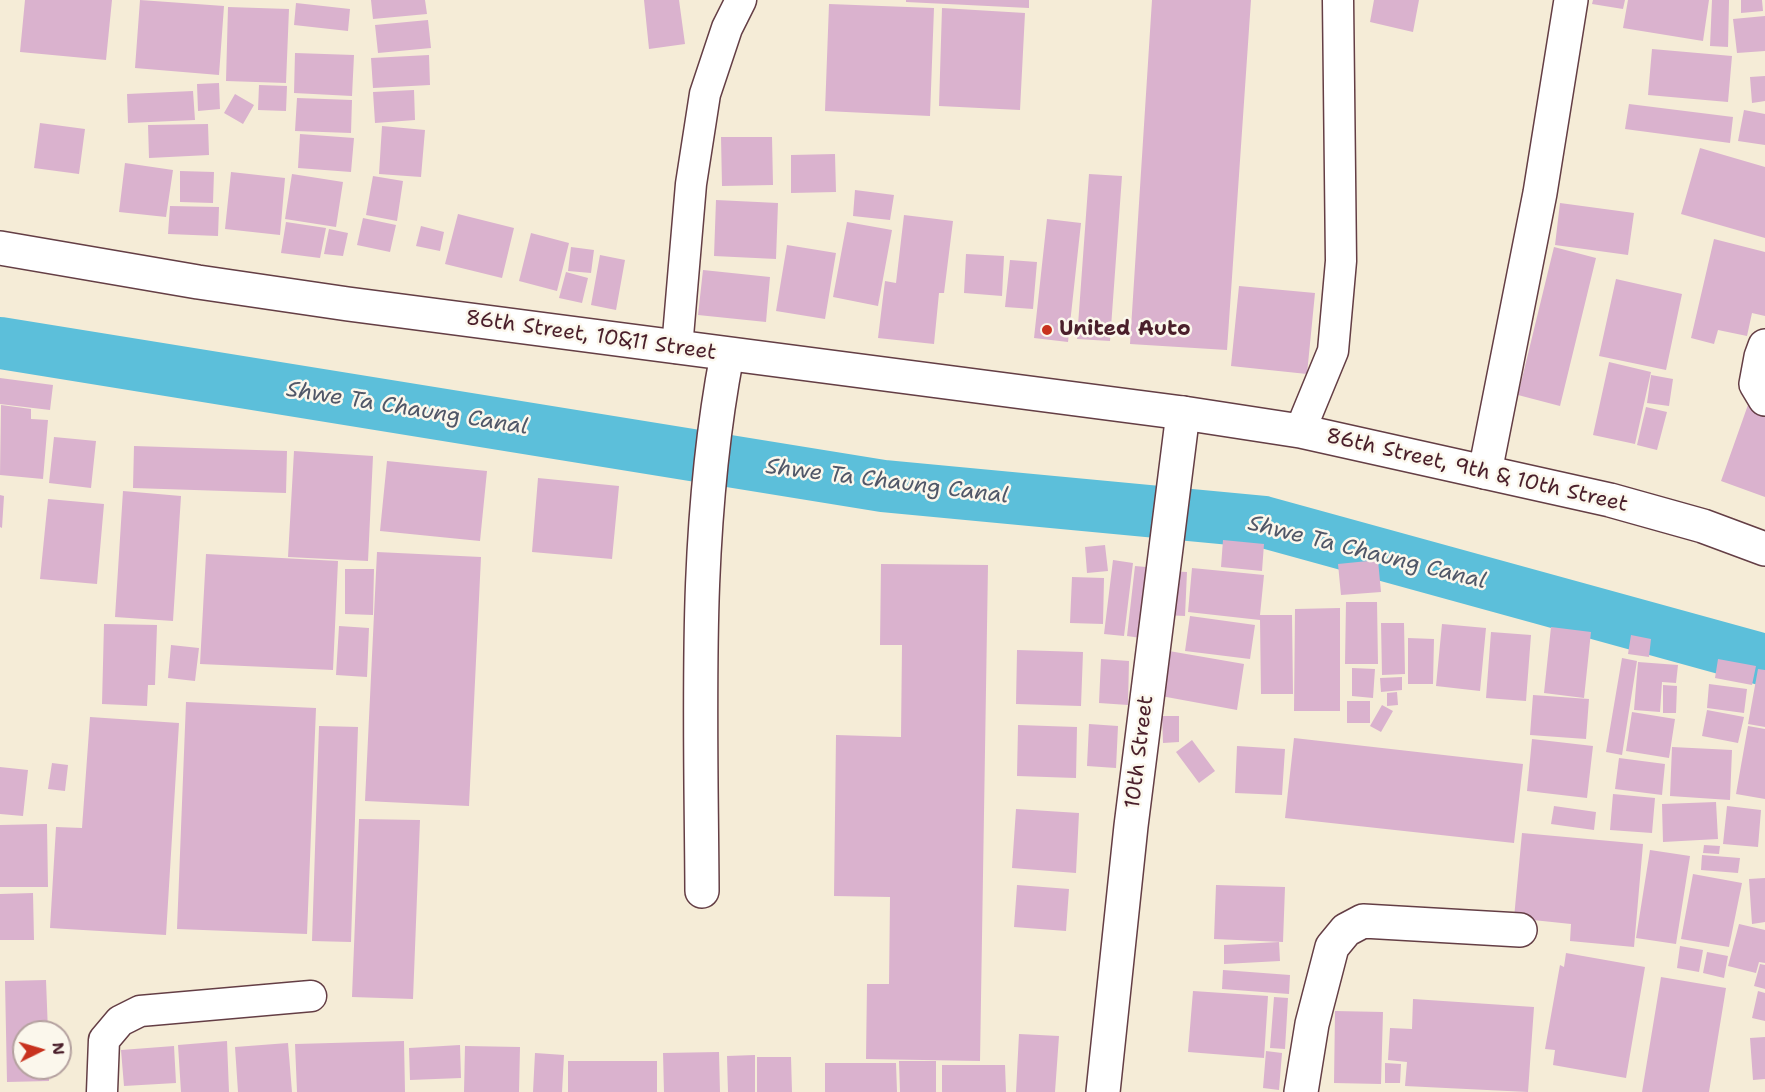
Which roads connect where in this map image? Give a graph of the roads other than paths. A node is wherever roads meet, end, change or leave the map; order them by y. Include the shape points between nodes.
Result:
1 (741, 0) edge
2 (1338, 0) edge
3 (1571, 0) edge
4 (0, 248) edge
5 (1765, 346) edge
6 (677, 348) junction
7 (727, 355) junction
8 (1765, 399) edge
9 (1183, 413) junction
10 (1300, 431) junction
11 (1485, 472) junction
12 (1765, 549) edge
13 (702, 891) dead end
14 (1520, 930) dead end
15 (311, 996) dead end
16 (102, 1092) edge
17 (1103, 1092) edge
18 (1301, 1092) edge

1 - 6 lane via 727,28 705,94 691,184
2 - 10 lane via 1341,261 1333,351
3 - 11 street via 1540,193
4 - 6 street, 86th Street, 10&11 Street via 198,282
5 - 8 street via 1756,384
6 - 7 street, 86th Street, 10&11 Street
7 - 9 street, 86th Street, 10&11 Street
7 - 13 street via 710,472 700,615
9 - 10 street, 86th Street, 9th & 10th Street
9 - 17 street, 10th Street via 1131,825
10 - 11 street, 86th Street, 9th & 10th Street
11 - 12 street, 86th Street, 9th & 10th Street via 1610,500 1703,526
14 - 18 street via 1363,921 1346,930 1332,947 1312,1024
15 - 16 lane via 140,1011 120,1021 104,1041

